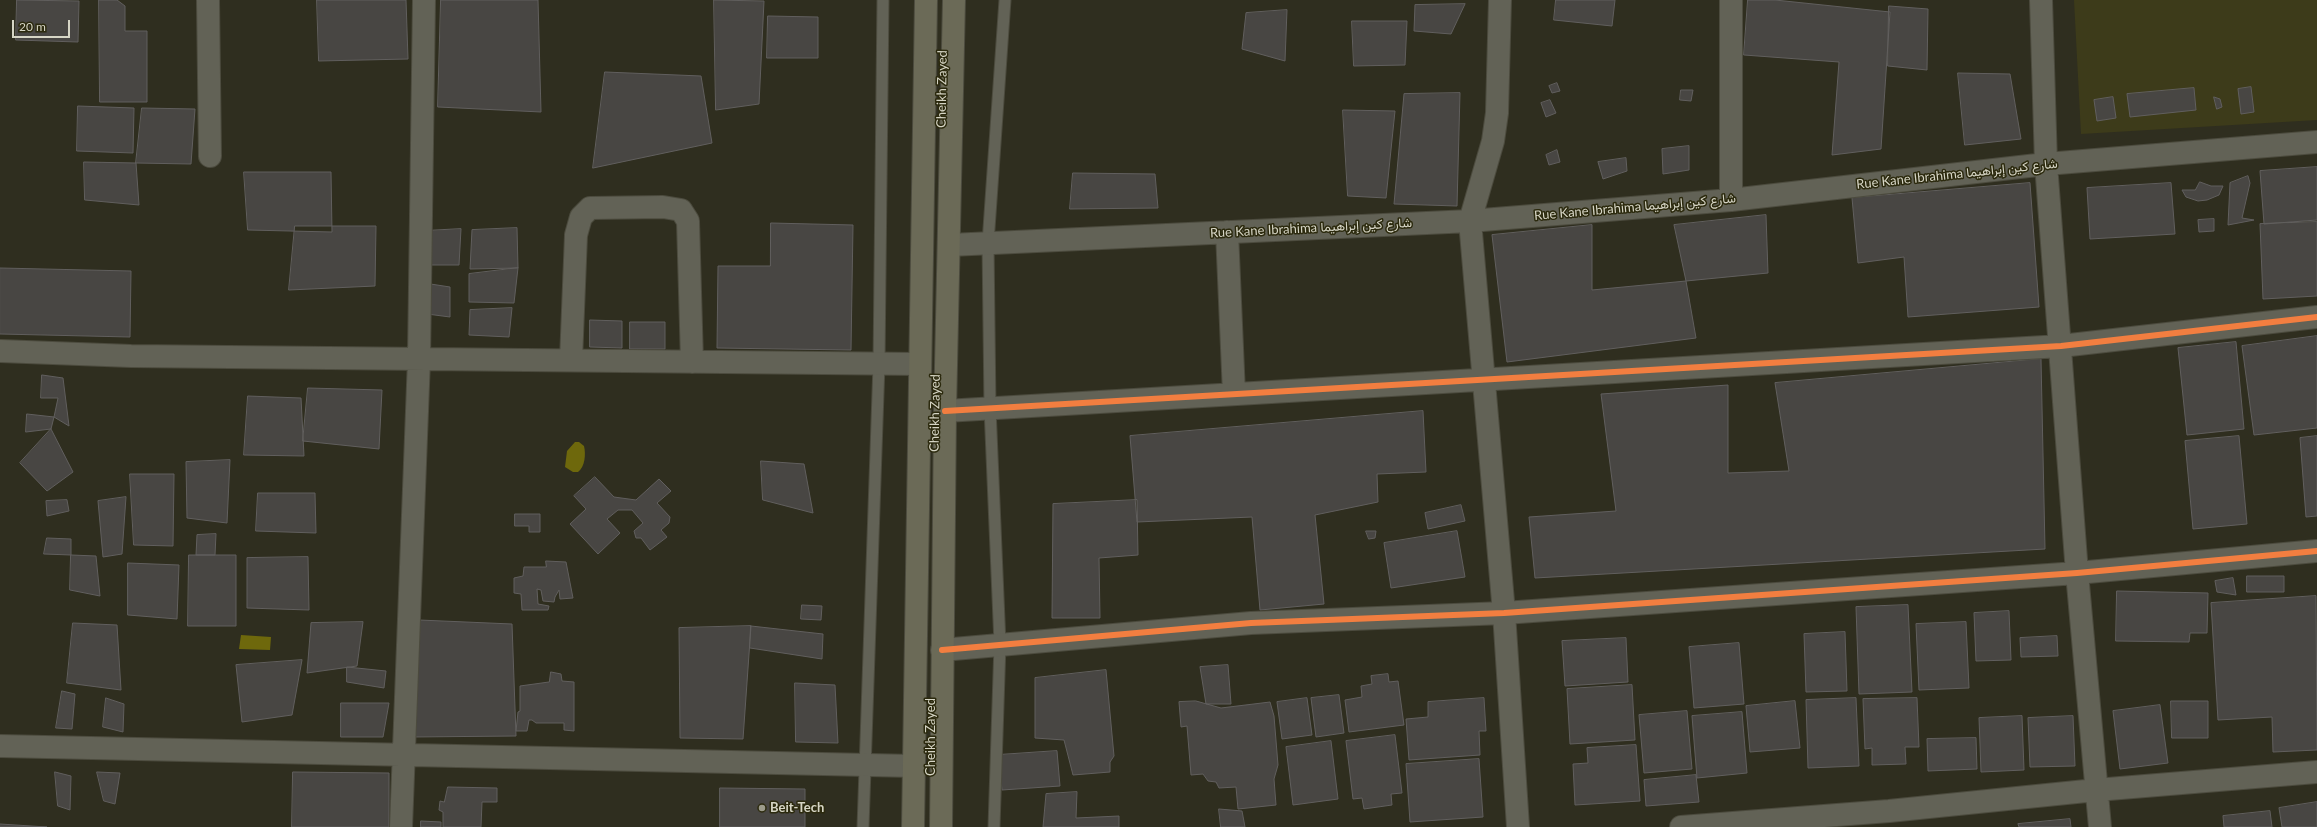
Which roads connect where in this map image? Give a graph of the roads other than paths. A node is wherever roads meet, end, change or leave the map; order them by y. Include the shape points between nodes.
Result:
1 (208, 0) edge
2 (424, 0) edge
3 (883, 0) edge
4 (926, 0) edge
5 (954, 0) edge
6 (1005, 0) edge
7 (1500, 0) edge
8 (1731, 0) edge
9 (2041, 0) edge
10 (2317, 142) edge
11 (210, 156) dead end
12 (2046, 164) junction
13 (1731, 200) junction
14 (1470, 221) junction
15 (1227, 232) junction
16 (988, 243) junction
17 (950, 245) junction
18 (2317, 317) edge
19 (2061, 346) junction
20 (0, 351) edge
21 (419, 359) junction
22 (571, 360) junction
23 (692, 362) junction
24 (879, 364) junction
25 (920, 364) junction
26 (1483, 381) junction
27 (1234, 394) junction
28 (990, 408) junction
29 (945, 411) junction
30 (2317, 551) edge
31 (2077, 573) junction
32 (1504, 613) junction
33 (1000, 644) junction
34 (942, 650) junction
35 (0, 746) edge
36 (402, 756) junction
37 (864, 765) junction
38 (914, 766) junction
39 (2317, 772) edge
40 (2096, 790) junction
41 (1890, 819) edge
42 (1744, 825) edge
43 (401, 827) edge
44 (863, 827) edge
45 (913, 827) edge
46 (941, 827) edge
47 (994, 827) edge
48 (1518, 827) edge
49 (1681, 827) edge
50 (2100, 827) edge

1 - 11 street
2 - 21 street
3 - 24 lane
4 - 25 highway, Cheikh Zayed
5 - 17 highway, Cheikh Zayed
6 - 16 lane
7 - 14 street via 1497,112 1493,141
8 - 13 street
9 - 12 street
10 - 12 street, Rue Kane Ibrahima شارع كين إبراهيما
12 - 13 street, Rue Kane Ibrahima شارع كين إبراهيما
12 - 19 street
13 - 14 street, Rue Kane Ibrahima شارع كين إبراهيما
14 - 15 street, Rue Kane Ibrahima شارع كين إبراهيما
14 - 26 street
15 - 16 street, Rue Kane Ibrahima شارع كين إبراهيما
15 - 27 street
16 - 17 street, Rue Kane Ibrahima شارع كين إبراهيما
16 - 28 lane
17 - 29 highway, Cheikh Zayed
18 - 19 street
19 - 26 street
19 - 31 street
20 - 21 street via 131,356
21 - 22 street
21 - 36 street
22 - 23 street
22 - 23 street via 576,235 581,217 590,208 663,207 681,210 688,221
23 - 24 street
24 - 25 street
24 - 37 lane
25 - 38 highway, Cheikh Zayed
26 - 27 street
26 - 32 street
27 - 28 street
28 - 29 street
28 - 33 lane
29 - 34 highway, Cheikh Zayed
30 - 31 street
31 - 32 street
31 - 40 street
32 - 33 street via 1251,623
32 - 48 street
33 - 34 street
33 - 47 lane
34 - 46 highway, Cheikh Zayed
35 - 36 street
36 - 37 street
36 - 43 street
37 - 38 street
37 - 44 lane
38 - 45 highway, Cheikh Zayed
39 - 40 street
40 - 41 street
40 - 50 street
41 - 42 street
42 - 49 street

